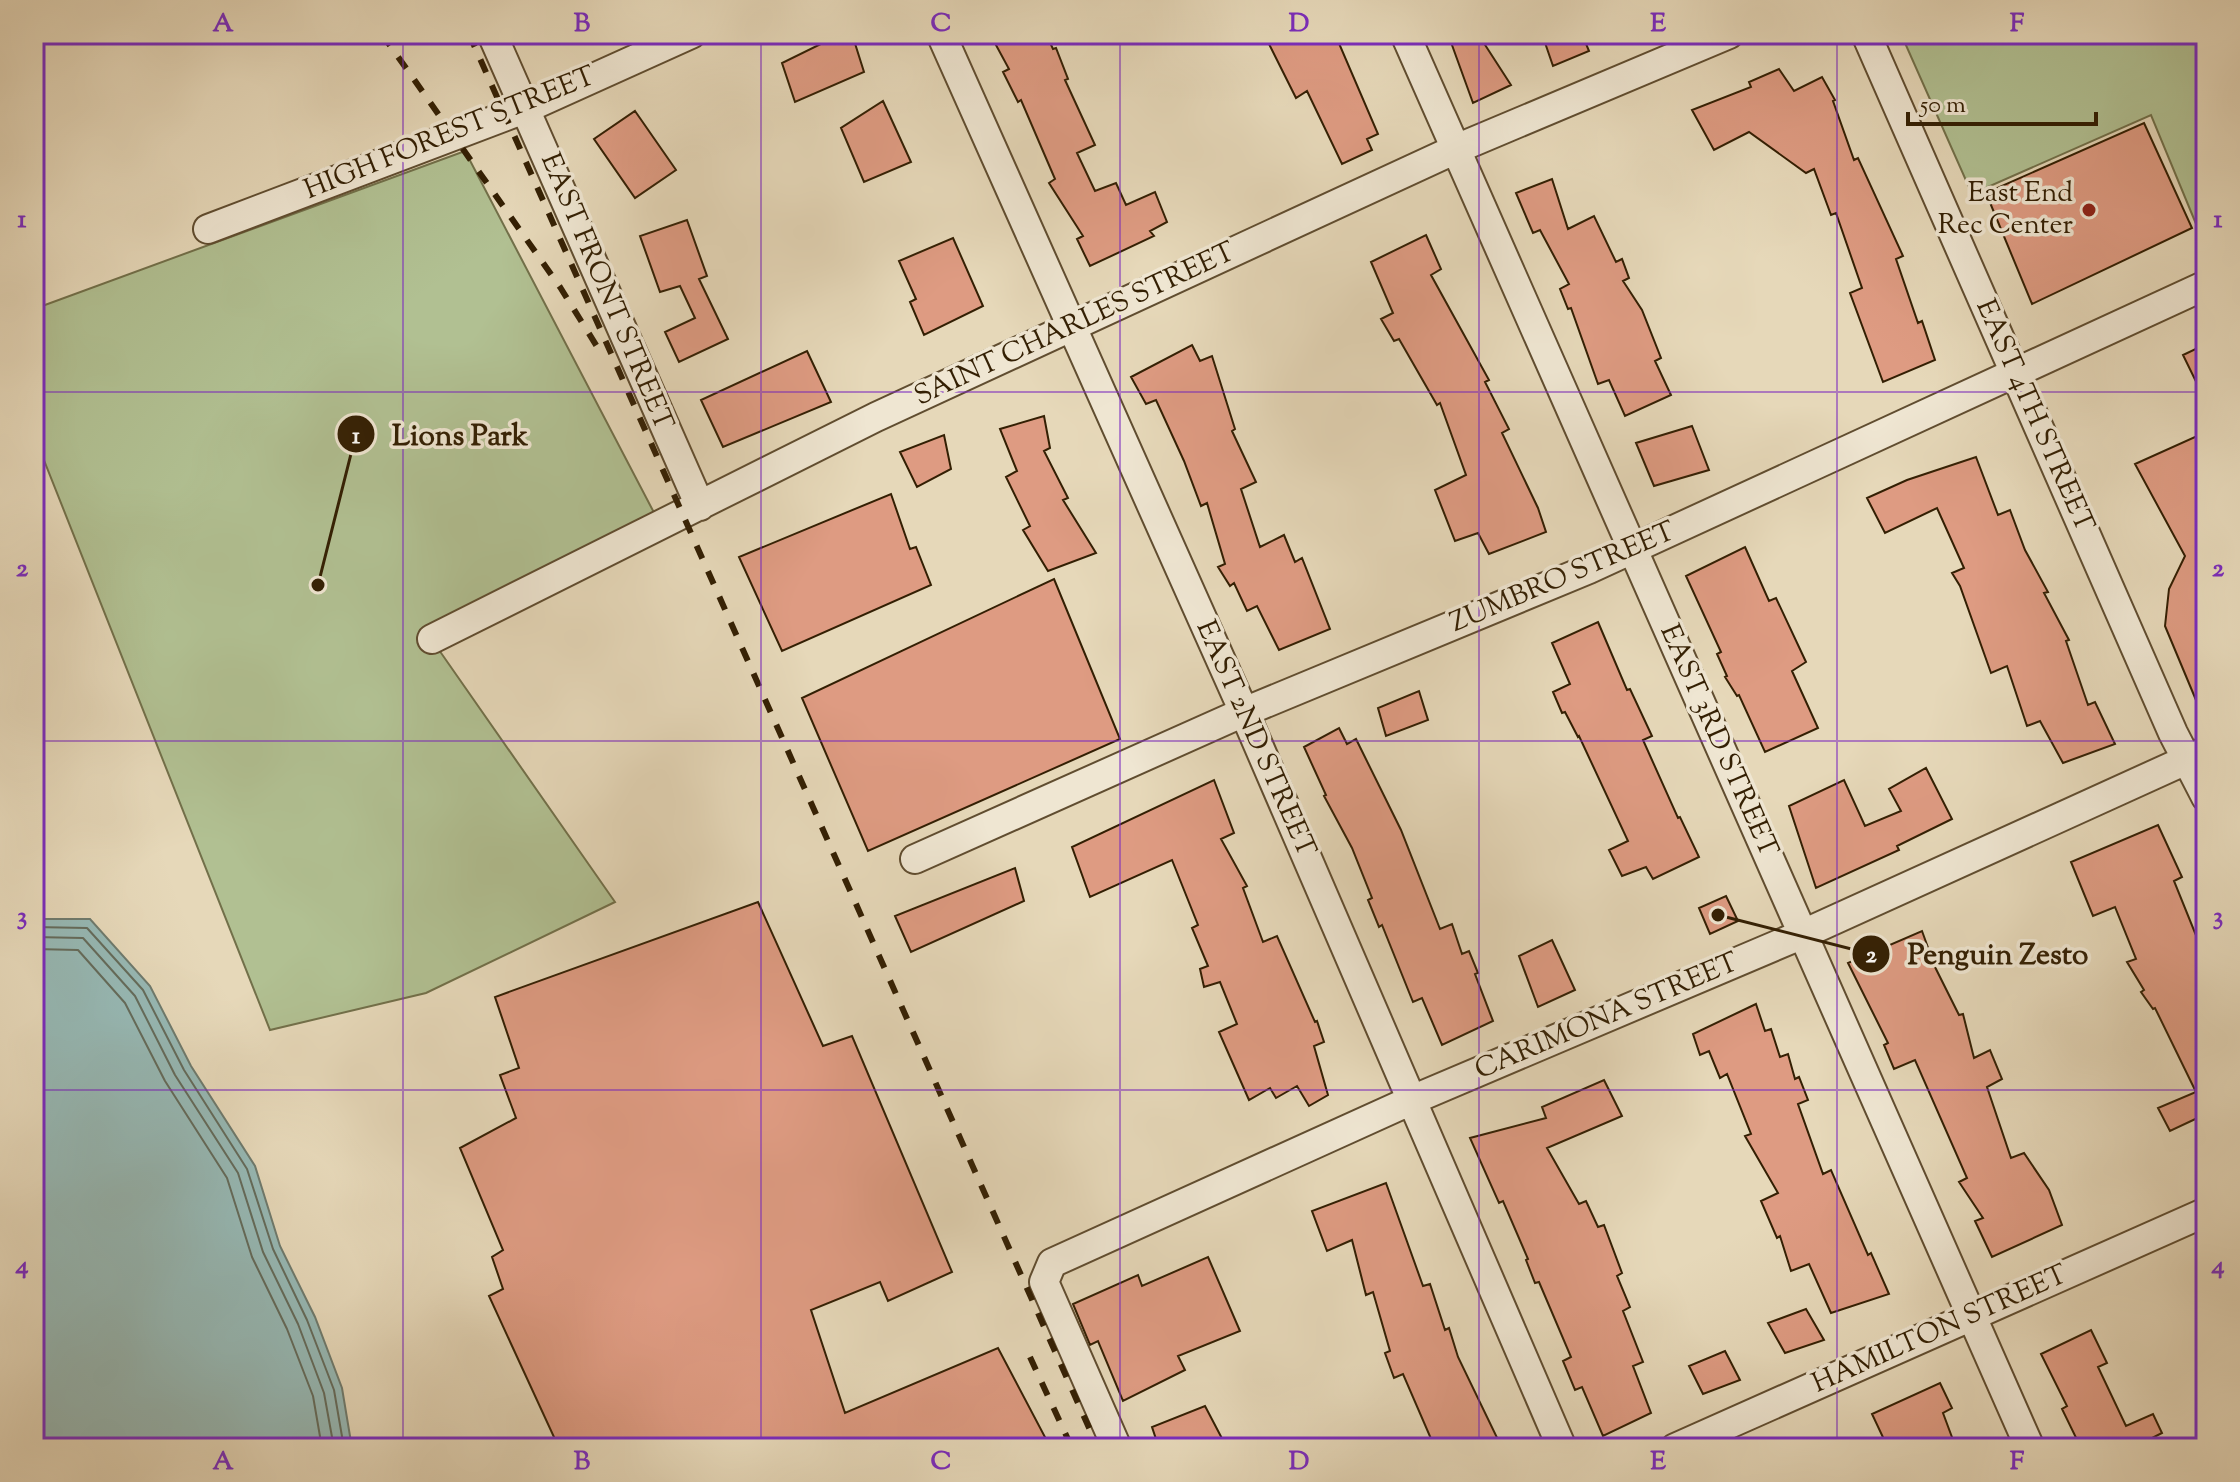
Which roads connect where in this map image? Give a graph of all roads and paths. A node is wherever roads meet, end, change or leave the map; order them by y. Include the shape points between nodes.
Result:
1 (492, 34) edge
2 (691, 34) edge
3 (941, 34) edge
4 (1405, 34) edge
5 (1729, 34) edge
6 (1866, 34) edge
7 (527, 108) junction
8 (1456, 149) junction
9 (208, 229) dead end
10 (2206, 285) edge
11 (1072, 326) junction
12 (2015, 373) junction
13 (700, 506) junction
14 (1633, 549) junction
15 (432, 639) dead end
16 (1244, 712) junction
17 (2197, 755) edge
18 (2206, 797) edge
19 (915, 859) dead end
20 (1803, 934) junction
21 (1412, 1100) junction
22 (2206, 1212) edge
23 (1972, 1316) junction
24 (1117, 1448) edge
25 (1562, 1448) edge
26 (1675, 1448) edge
27 (2030, 1448) edge

1 - 7 street, EAST FRONT STREET
2 - 7 street, HIGH FOREST STREET
3 - 11 street, EAST 2ND STREET
4 - 8 street, EAST 3RD STREET
5 - 8 street, SAINT CHARLES STREET
6 - 12 street, EAST 4TH STREET
7 - 9 street, HIGH FOREST STREET
7 - 13 street, EAST FRONT STREET
8 - 11 street, SAINT CHARLES STREET
8 - 14 street, EAST 3RD STREET
10 - 12 street, ZUMBRO STREET
11 - 13 street, SAINT CHARLES STREET
11 - 16 street, EAST 2ND STREET
12 - 14 street, ZUMBRO STREET
12 - 17 street, EAST 4TH STREET via 2173,733
13 - 15 street, SAINT CHARLES STREET
14 - 16 street, ZUMBRO STREET
14 - 20 street, EAST 3RD STREET
16 - 19 street, ZUMBRO STREET
16 - 21 street, EAST 2ND STREET
17 - 18 street, EAST 4TH STREET
17 - 20 street, CARIMONA STREET
20 - 21 street, CARIMONA STREET
20 - 23 street, EAST 3RD STREET
21 - 24 street, CARIMONA STREET via 1052,1263 1044,1282
21 - 25 street, EAST 2ND STREET
22 - 23 street, HAMILTON STREET
23 - 26 street, HAMILTON STREET
23 - 27 street, EAST 3RD STREET

